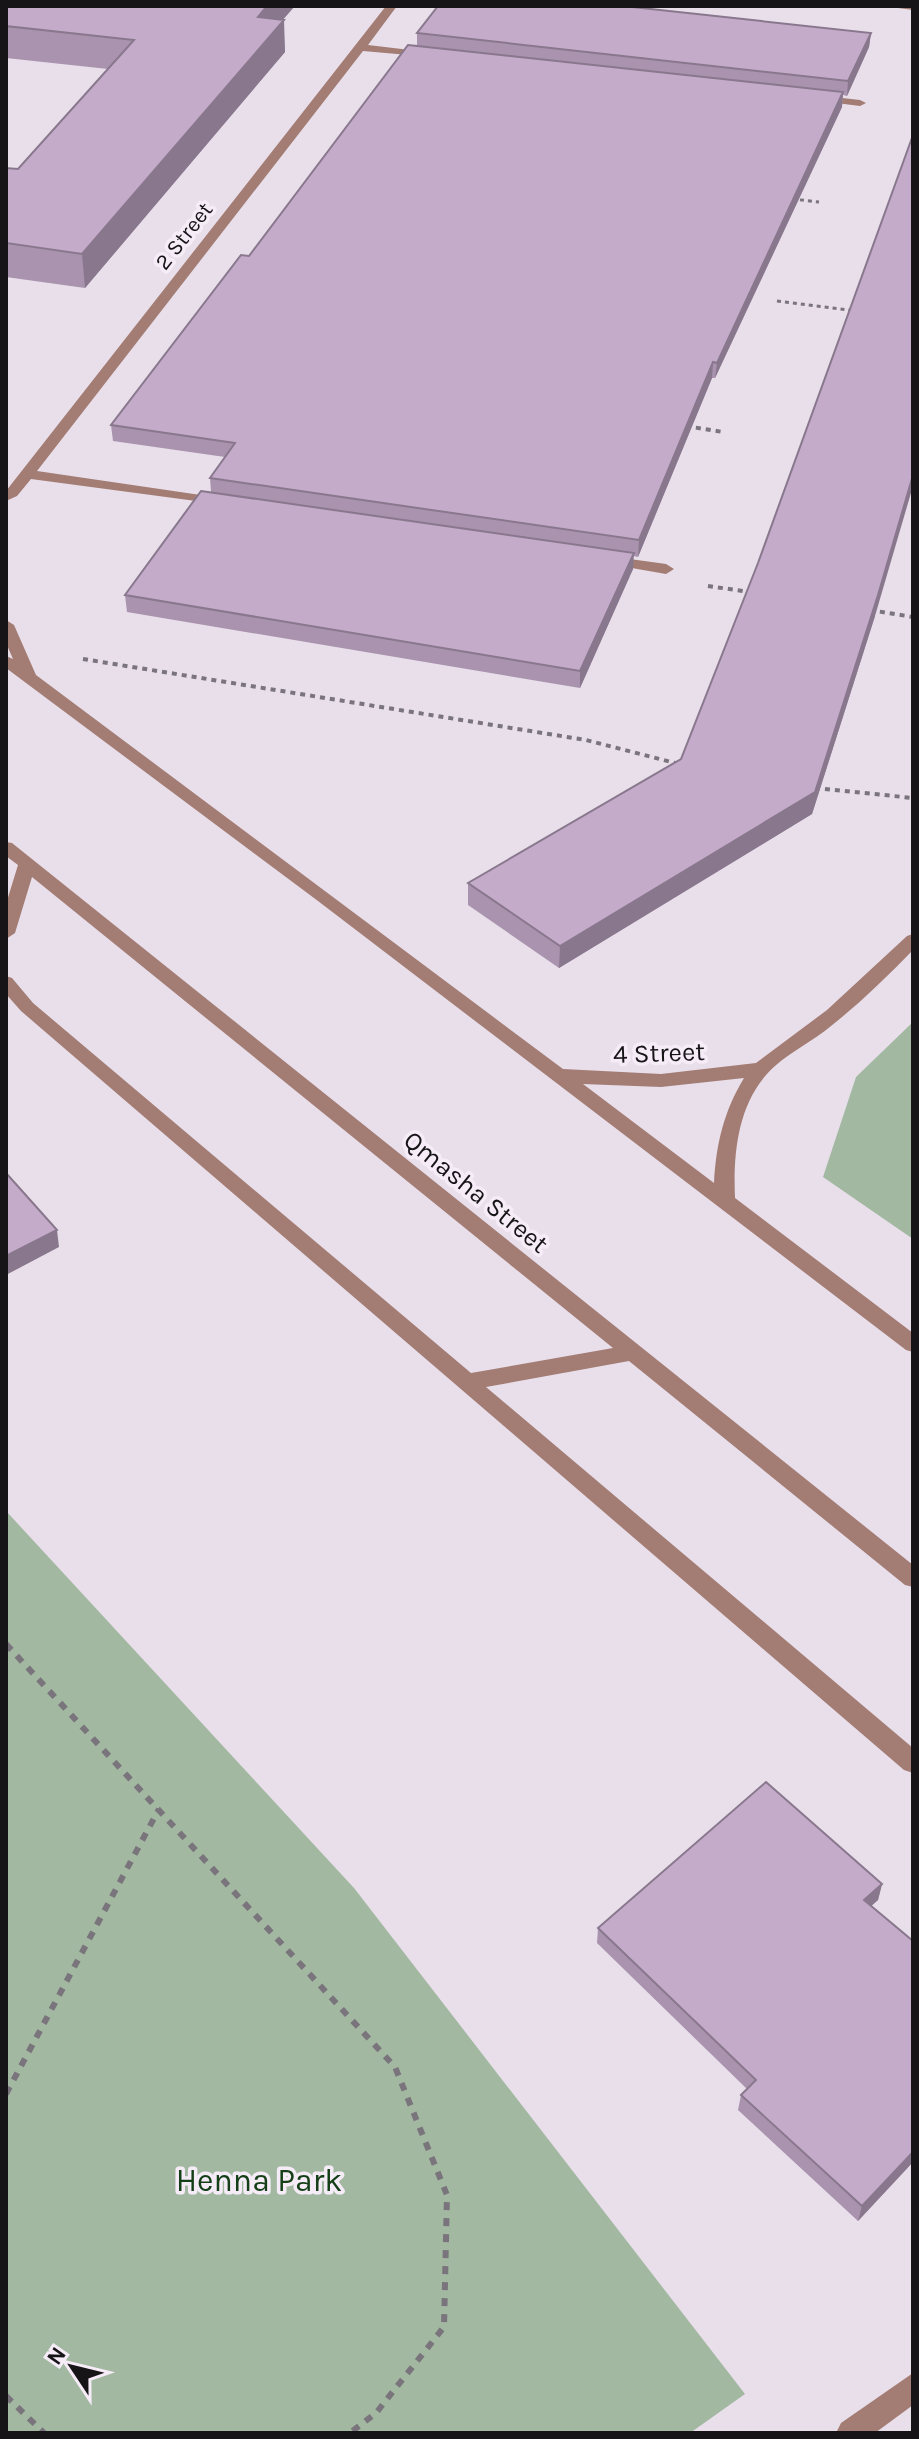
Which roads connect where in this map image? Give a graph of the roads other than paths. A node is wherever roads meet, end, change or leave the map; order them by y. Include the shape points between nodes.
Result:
1 (392, 6) edge
2 (902, 6) edge
3 (913, 7) edge
4 (359, 47) junction
5 (438, 56) edge
6 (797, 96) edge
7 (860, 103) dead end
8 (27, 474) junction
9 (9, 495) edge
10 (229, 504) edge
11 (6, 514) edge
12 (588, 557) edge
13 (666, 569) dead end
14 (6, 625) edge
15 (11, 654) edge
16 (6, 847) edge
17 (27, 864) junction
18 (6, 933) edge
19 (913, 940) edge
20 (6, 982) edge
21 (762, 1068) junction
22 (557, 1075) junction
23 (725, 1202) junction
24 (913, 1344) edge
25 (632, 1352) junction
26 (468, 1382) junction
27 (913, 1578) edge
28 (913, 1763) edge
29 (913, 2387) edge
30 (851, 2433) edge

1 - 4 street, 2 Street
2 - 3 street
4 - 5 street
4 - 8 street, 2 Street
6 - 7 street
8 - 9 street, 2 Street
8 - 10 street
9 - 11 street, 2 Street
12 - 13 street
14 - 15 street
15 - 22 street via 30,678
16 - 17 street, Qmasha Street
17 - 18 street
17 - 25 street, Qmasha Street
19 - 21 street, 4 Street via 823,1023
20 - 26 street via 27,1007
21 - 22 street, 4 Street via 661,1082
21 - 23 street, 4 Street via 742,1097 729,1130
22 - 23 street
23 - 24 street
25 - 26 street
25 - 27 street, Qmasha Street
26 - 28 street
29 - 30 street

